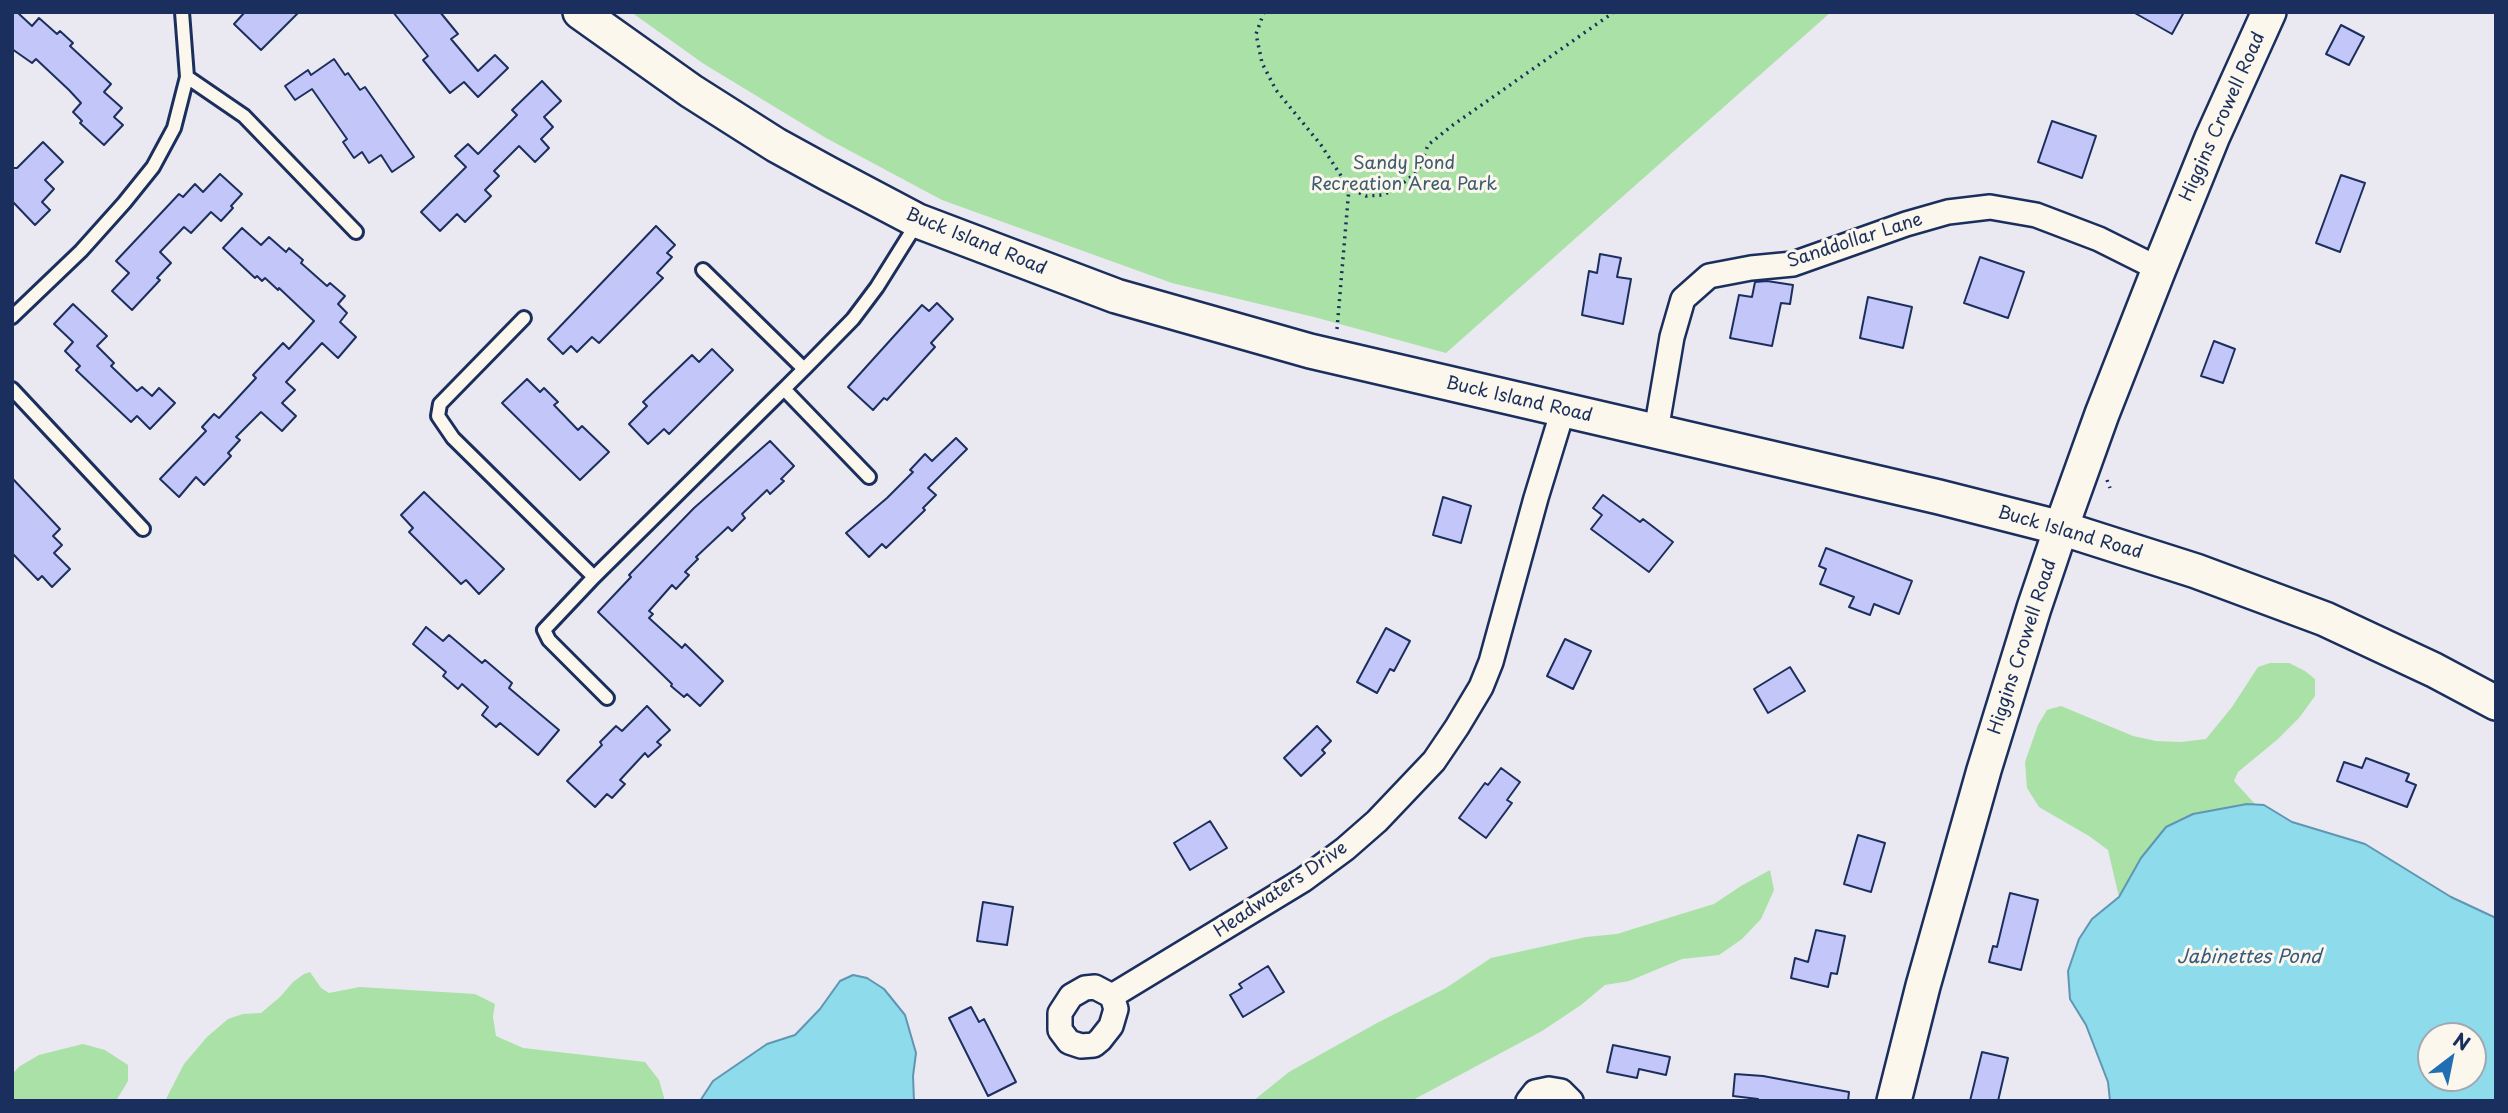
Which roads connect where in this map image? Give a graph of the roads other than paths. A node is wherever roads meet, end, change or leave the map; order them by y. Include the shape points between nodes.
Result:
1 (182, 12) edge
2 (580, 12) edge
3 (2269, 12) edge
4 (187, 76) junction
5 (919, 220) junction
6 (356, 232) dead end
7 (2159, 269) junction
8 (703, 270) dead end
9 (12, 317) edge
10 (524, 318) dead end
11 (804, 369) junction
12 (12, 388) edge
13 (784, 389) junction
14 (1563, 410) junction
15 (1656, 430) junction
16 (869, 477) dead end
17 (2061, 528) junction
18 (143, 529) dead end
19 (594, 577) junction
20 (607, 698) dead end
21 (2496, 703) edge
22 (1112, 996) dead end
23 (1528, 1101) edge
24 (1571, 1101) edge
25 (1894, 1101) edge

1 - 4 lane
2 - 5 main road, Buck Island Road via 776,145
3 - 7 main road, Higgins Crowell Road
4 - 6 lane via 244,116
4 - 9 lane via 174,128 153,167 81,251
5 - 11 lane via 853,319
5 - 14 main road, Buck Island Road via 1116,296 1335,357
7 - 15 street, Sanddollar Lane via 2036,215 1990,207 1906,224 1793,264 1709,276 1684,299 1672,337
7 - 17 main road, Higgins Crowell Road
8 - 11 lane
10 - 19 lane via 440,404 438,416 453,438
11 - 13 lane
12 - 18 lane
13 - 16 lane
13 - 19 lane
14 - 15 main road, Buck Island Road
14 - 22 street, Headwaters Drive via 1492,662 1434,761 1345,849 1292,887
15 - 17 main road, Buck Island Road
17 - 21 main road, Buck Island Road via 2325,619
17 - 25 main road, Higgins Crowell Road via 1984,770
19 - 20 lane via 544,630
23 - 24 street via 1535,1092 1549,1089 1561,1091

